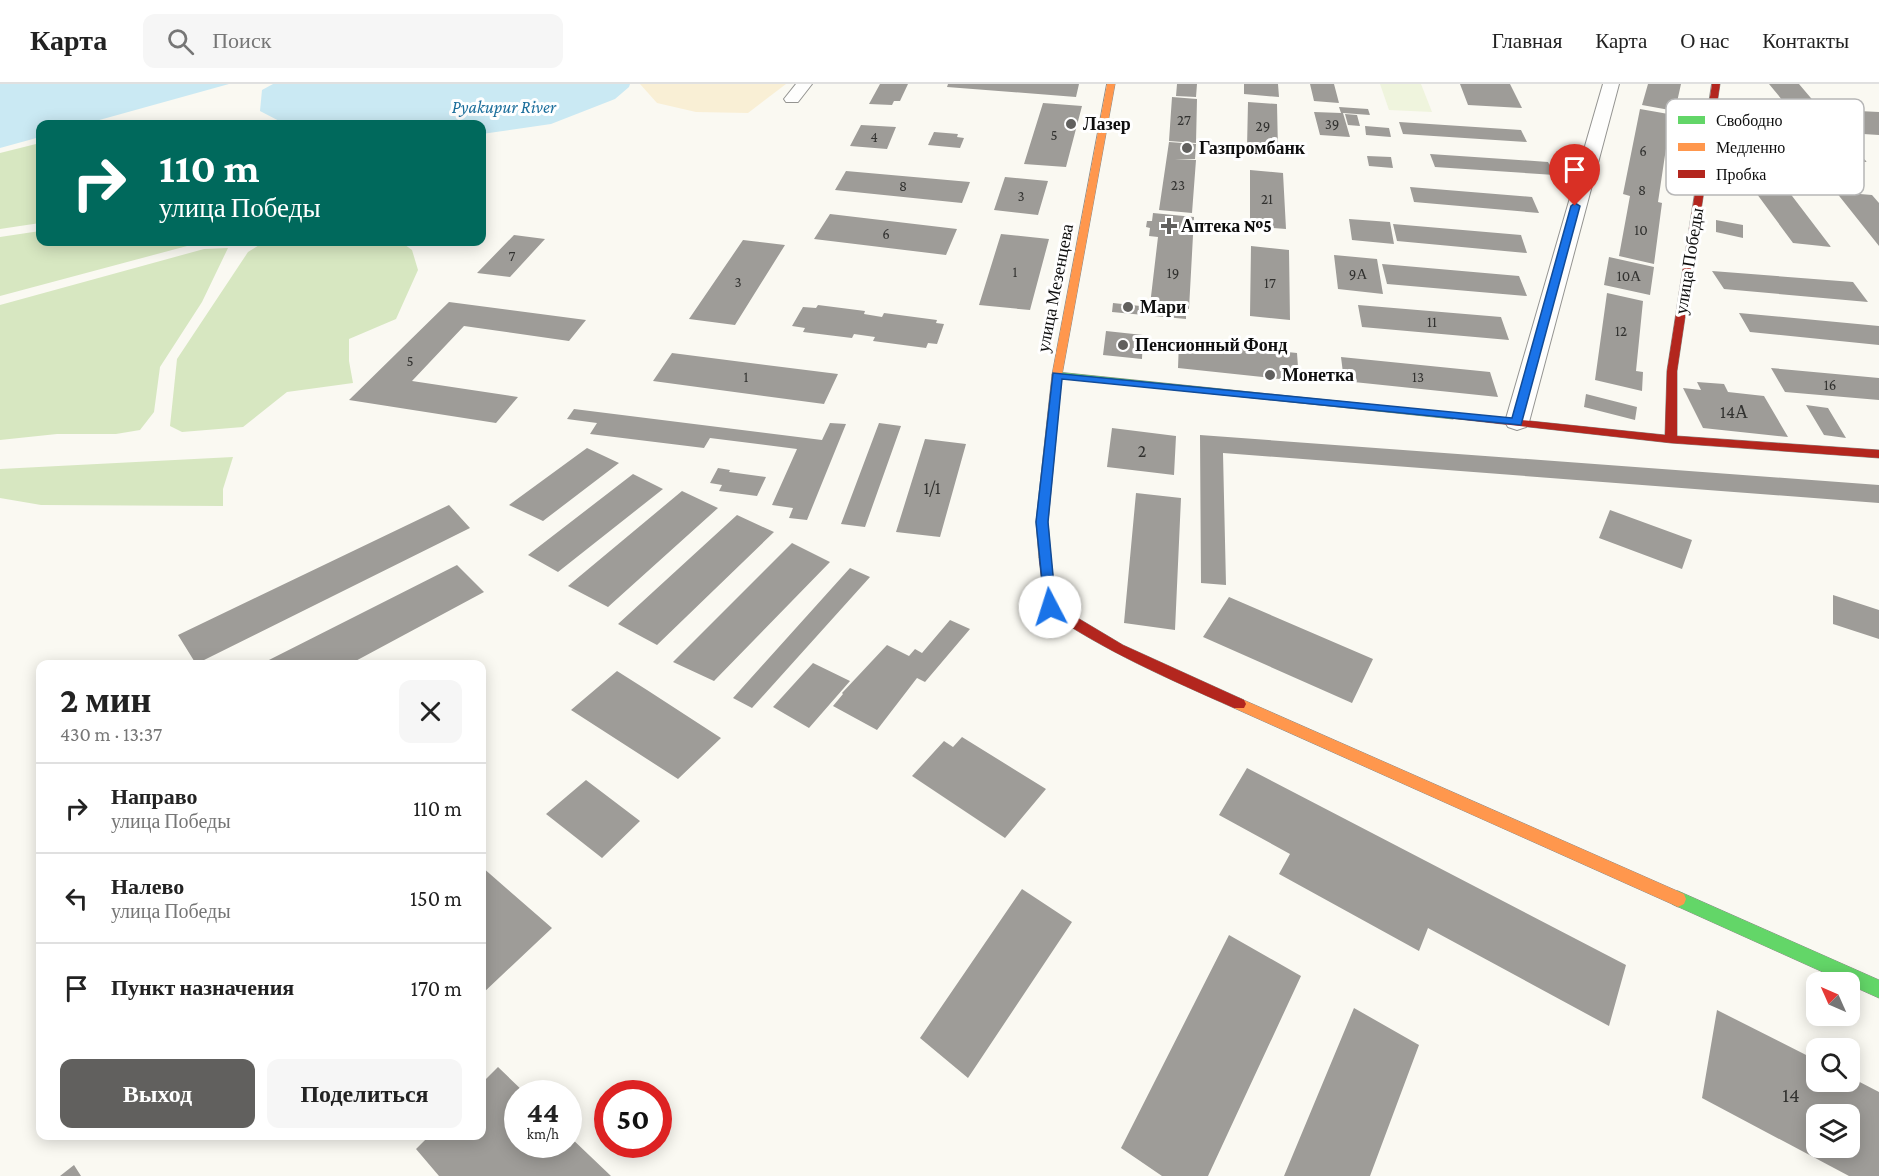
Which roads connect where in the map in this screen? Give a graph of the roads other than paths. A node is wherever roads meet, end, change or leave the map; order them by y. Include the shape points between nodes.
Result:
1 (804, 84) edge
2 (1111, 84) edge
3 (1611, 84) edge
4 (1716, 84) edge
5 (792, 99) dead end
6 (1714, 99) edge
7 (1699, 195) edge
8 (1057, 375) junction
9 (1517, 422) junction
10 (1671, 439) junction
11 (1879, 454) edge
12 (1879, 989) edge

1 - 5 street
2 - 8 street, улица Мезенцева
3 - 9 street
4 - 6 street, улица Победы
7 - 10 street, улица Победы via 1672,371
8 - 9 street
8 - 12 street, улица Мезенцева via 1042,522 1050,607 1078,628 1114,648
9 - 10 street
10 - 11 street

